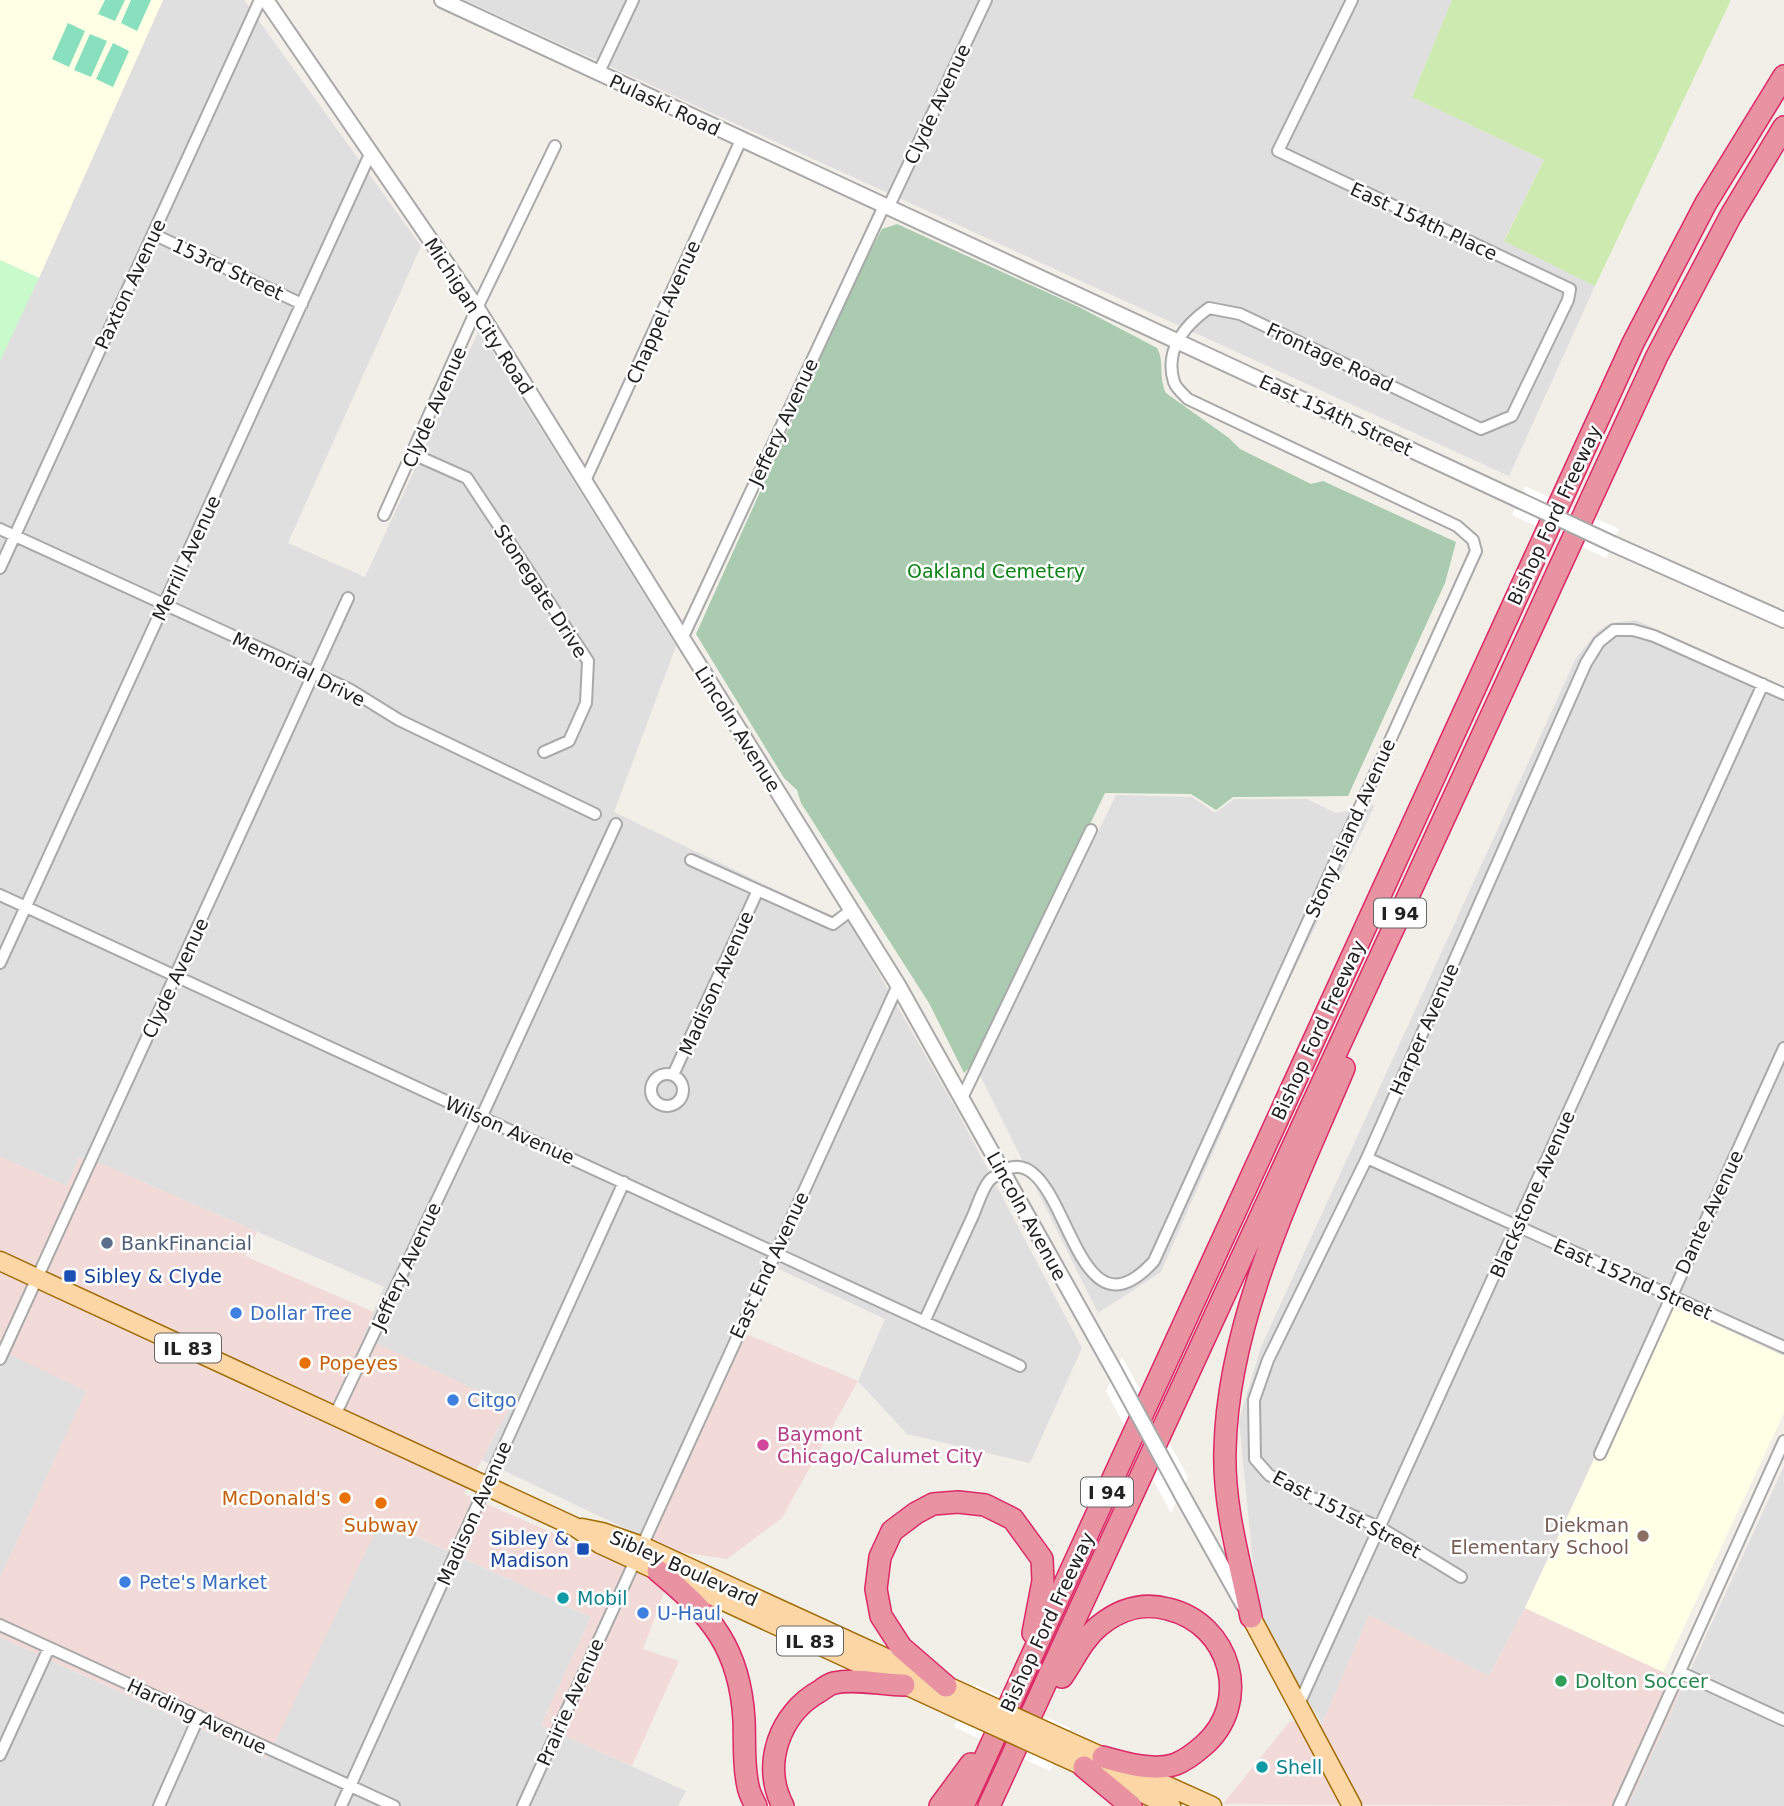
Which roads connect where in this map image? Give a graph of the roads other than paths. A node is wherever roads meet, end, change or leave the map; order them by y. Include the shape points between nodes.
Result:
1 (260, 0) edge
2 (266, 0) edge
3 (633, 0) edge
4 (986, 0) edge
5 (1352, 0) edge
6 (449, 1) edge
7 (598, 74) junction
8 (1784, 76) edge
9 (1784, 127) edge
10 (741, 140) junction
11 (555, 146) dead end
12 (372, 152) junction
13 (886, 207) junction
14 (153, 234) junction
15 (302, 304) junction
16 (477, 309) junction
17 (1177, 341) junction
18 (1492, 425) joint
19 (413, 454) junction
20 (584, 483) junction
21 (384, 516) dead end
22 (0, 528) edge
23 (15, 535) junction
24 (0, 568) edge
25 (348, 597) dead end
26 (164, 604) junction
27 (1784, 620) edge
28 (682, 639) junction
29 (314, 673) junction
30 (1763, 684) junction
31 (1784, 694) edge
32 (544, 752) dead end
33 (595, 814) dead end
34 (615, 824) dead end
35 (1091, 830) dead end
36 (691, 860) dead end
37 (758, 890) junction
38 (0, 895) edge
39 (26, 907) junction
40 (850, 911) junction
41 (1396, 922) junction
42 (0, 964) edge
43 (176, 976) junction
44 (898, 985) junction
45 (1784, 1048) edge
46 (673, 1075) dead end
47 (962, 1098) junction
48 (479, 1117) junction
49 (1367, 1158) junction
50 (1002, 1171) junction
51 (624, 1182) junction
52 (1517, 1227) junction
53 (775, 1253) junction
54 (0, 1261) edge
55 (37, 1278) junction
56 (1671, 1297) junction
57 (924, 1322) junction
58 (1784, 1347) edge
59 (0, 1359) edge
60 (1020, 1366) dead end
61 (335, 1415) junction
62 (1254, 1436) joint
63 (1784, 1441) edge
64 (1600, 1454) dead end
65 (486, 1485) junction
66 (1381, 1528) junction
67 (638, 1553) junction
68 (657, 1571) junction
69 (1461, 1577) dead end
70 (1251, 1617) junction
71 (0, 1625) edge
72 (49, 1648) junction
73 (1030, 1660) junction
74 (1679, 1672) junction
75 (904, 1685) junction
76 (946, 1686) junction
77 (965, 1703) junction
78 (1299, 1704) junction
79 (1035, 1708) junction
80 (199, 1716) junction
81 (1784, 1720) edge
82 (995, 1736) junction
83 (1062, 1748) junction
84 (0, 1755) edge
85 (1103, 1757) junction
86 (1084, 1767) junction
87 (350, 1786) junction
88 (991, 1804) edge
89 (159, 1806) edge
90 (341, 1806) edge
91 (394, 1806) edge
92 (523, 1806) edge
93 (756, 1806) edge
94 (783, 1806) edge
95 (940, 1806) edge
96 (963, 1806) edge
97 (1130, 1806) edge
98 (1171, 1806) edge
99 (1212, 1806) edge
100 (1352, 1806) edge
101 (1619, 1806) edge

1 - 14 street, Paxton Avenue
2 - 12 street, Michigan City Road
3 - 7 street
4 - 13 street, Clyde Avenue
5 - 18 street, East 154th Place via 1278,151 1570,289 1512,416
6 - 7 street, Pulaski Road
7 - 10 street, Pulaski Road
8 - 73 highway, Bishop Ford Freeway / I 94 via 1706,203 1633,343
9 - 41 highway, Bishop Ford Freeway / I 94 via 1730,217 1657,356
10 - 13 street, Pulaski Road
10 - 20 street, Chappel Avenue
11 - 16 street, Clyde Avenue
12 - 15 street, Merrill Avenue
12 - 16 street, Michigan City Road
13 - 17 street, East 154th Street
13 - 28 street, Jeffery Avenue
14 - 15 street, 153rd Street
14 - 23 street, Paxton Avenue
15 - 26 street, Merrill Avenue
16 - 19 street, Clyde Avenue
16 - 20 street, Michigan City Road
17 - 18 street, Frontage Road via 1189,322 1209,308 1240,314 1481,429
17 - 27 street, East 154th Street, bridge
17 - 50 street, Stony Island Avenue via 1171,361 1174,384 1188,399 1457,526 1473,540 1476,551 1154,1261 1142,1274 1119,1283 1100,1281 1086,1266 1041,1179 1026,1167
19 - 21 street, Clyde Avenue
19 - 32 street, Stonegate Drive via 467,478 588,661 586,703 569,741
20 - 28 street, Michigan City Road
22 - 23 street, Memorial Drive
23 - 24 street, Paxton Avenue
23 - 26 street, Memorial Drive
25 - 29 street, Clyde Avenue
26 - 29 street, Memorial Drive
26 - 39 street, Merrill Avenue
28 - 40 street, Lincoln Avenue
29 - 33 street, Memorial Drive via 399,720
29 - 43 street, Clyde Avenue
30 - 31 street
30 - 49 street, Harper Avenue via 1633,630 1614,630 1600,642 1586,663
30 - 52 street, Blackstone Avenue
34 - 48 street, Jeffery Avenue
35 - 47 street
36 - 37 street
37 - 40 street via 833,924
37 - 46 street, Madison Avenue
38 - 39 street, Wilson Avenue
39 - 42 street, Merrill Avenue
39 - 43 street, Wilson Avenue
40 - 44 street, Lincoln Avenue
41 - 70 highway via 1349,1056 1271,1241 1251,1298 1233,1378 1225,1449 1229,1515
41 - 79 highway, Bishop Ford Freeway / I 94
43 - 48 street, Wilson Avenue
43 - 55 street, Clyde Avenue
44 - 47 street, Lincoln Avenue
44 - 53 street, East End Avenue
45 - 56 street, Dante Avenue
47 - 50 street, Lincoln Avenue
48 - 51 street, Wilson Avenue
48 - 61 street, Jeffery Avenue
49 - 52 street, East 152nd Street
49 - 62 street, Harper Avenue via 1268,1360 1254,1400
50 - 57 street via 989,1180
50 - 70 street, Lincoln Avenue, bridge
51 - 53 street, Wilson Avenue
51 - 65 street, Madison Avenue
52 - 56 street, East 152nd Street
52 - 66 street, Blackstone Avenue
53 - 57 street, Wilson Avenue
53 - 67 street, East End Avenue
54 - 55 main road, Sibley Boulevard / IL 83
55 - 59 street, Clyde Avenue
55 - 61 main road, Sibley Boulevard / IL 83
56 - 58 street, East 152nd Street
56 - 64 street, Dante Avenue
57 - 60 street, Wilson Avenue
61 - 65 main road, Sibley Boulevard / IL 83
62 - 66 street, East 151st Street via 1255,1459 1269,1475
63 - 74 street
65 - 67 main road, Sibley Boulevard / IL 83 via 575,1527 600,1544
65 - 87 street, Madison Avenue
66 - 69 street, East 151st Street
66 - 78 street, Blackstone Avenue
67 - 68 main road, Sibley Boulevard / IL 83
67 - 76 main road, Sibley Boulevard
67 - 92 street, Prairie Avenue
68 - 75 main road, Sibley Boulevard / IL 83
68 - 93 highway via 690,1597 725,1643 743,1698 748,1785
70 - 78 main road, Lincoln Avenue
71 - 72 street, Harding Avenue
72 - 80 street, Harding Avenue
72 - 84 street
73 - 76 highway via 1043,1581 1042,1559 1013,1519 985,1505 933,1504 892,1531 880,1557 876,1589 881,1616 901,1647
73 - 82 highway, Bishop Ford Freeway / I 94
74 - 81 street
74 - 101 street
75 - 77 main road, Sibley Boulevard / IL 83
75 - 94 highway via 833,1683 808,1698 788,1720 776,1745 776,1794
76 - 77 main road, Sibley Boulevard
77 - 83 main road, IL 83, bridge
78 - 100 main road, Lincoln Avenue
79 - 85 highway via 1083,1643 1116,1614 1153,1605 1195,1619 1213,1635 1225,1656 1230,1702 1222,1723 1211,1739 1175,1765 1147,1766
79 - 88 highway, Bishop Ford Freeway / I 94
80 - 87 street, Harding Avenue
80 - 89 street
82 - 95 highway
82 - 96 highway, Bishop Ford Freeway / I 94
83 - 85 main road
83 - 86 main road, IL 83
85 - 99 main road
86 - 97 highway
86 - 98 main road, IL 83
87 - 90 street, Madison Avenue
87 - 91 street, Harding Avenue

